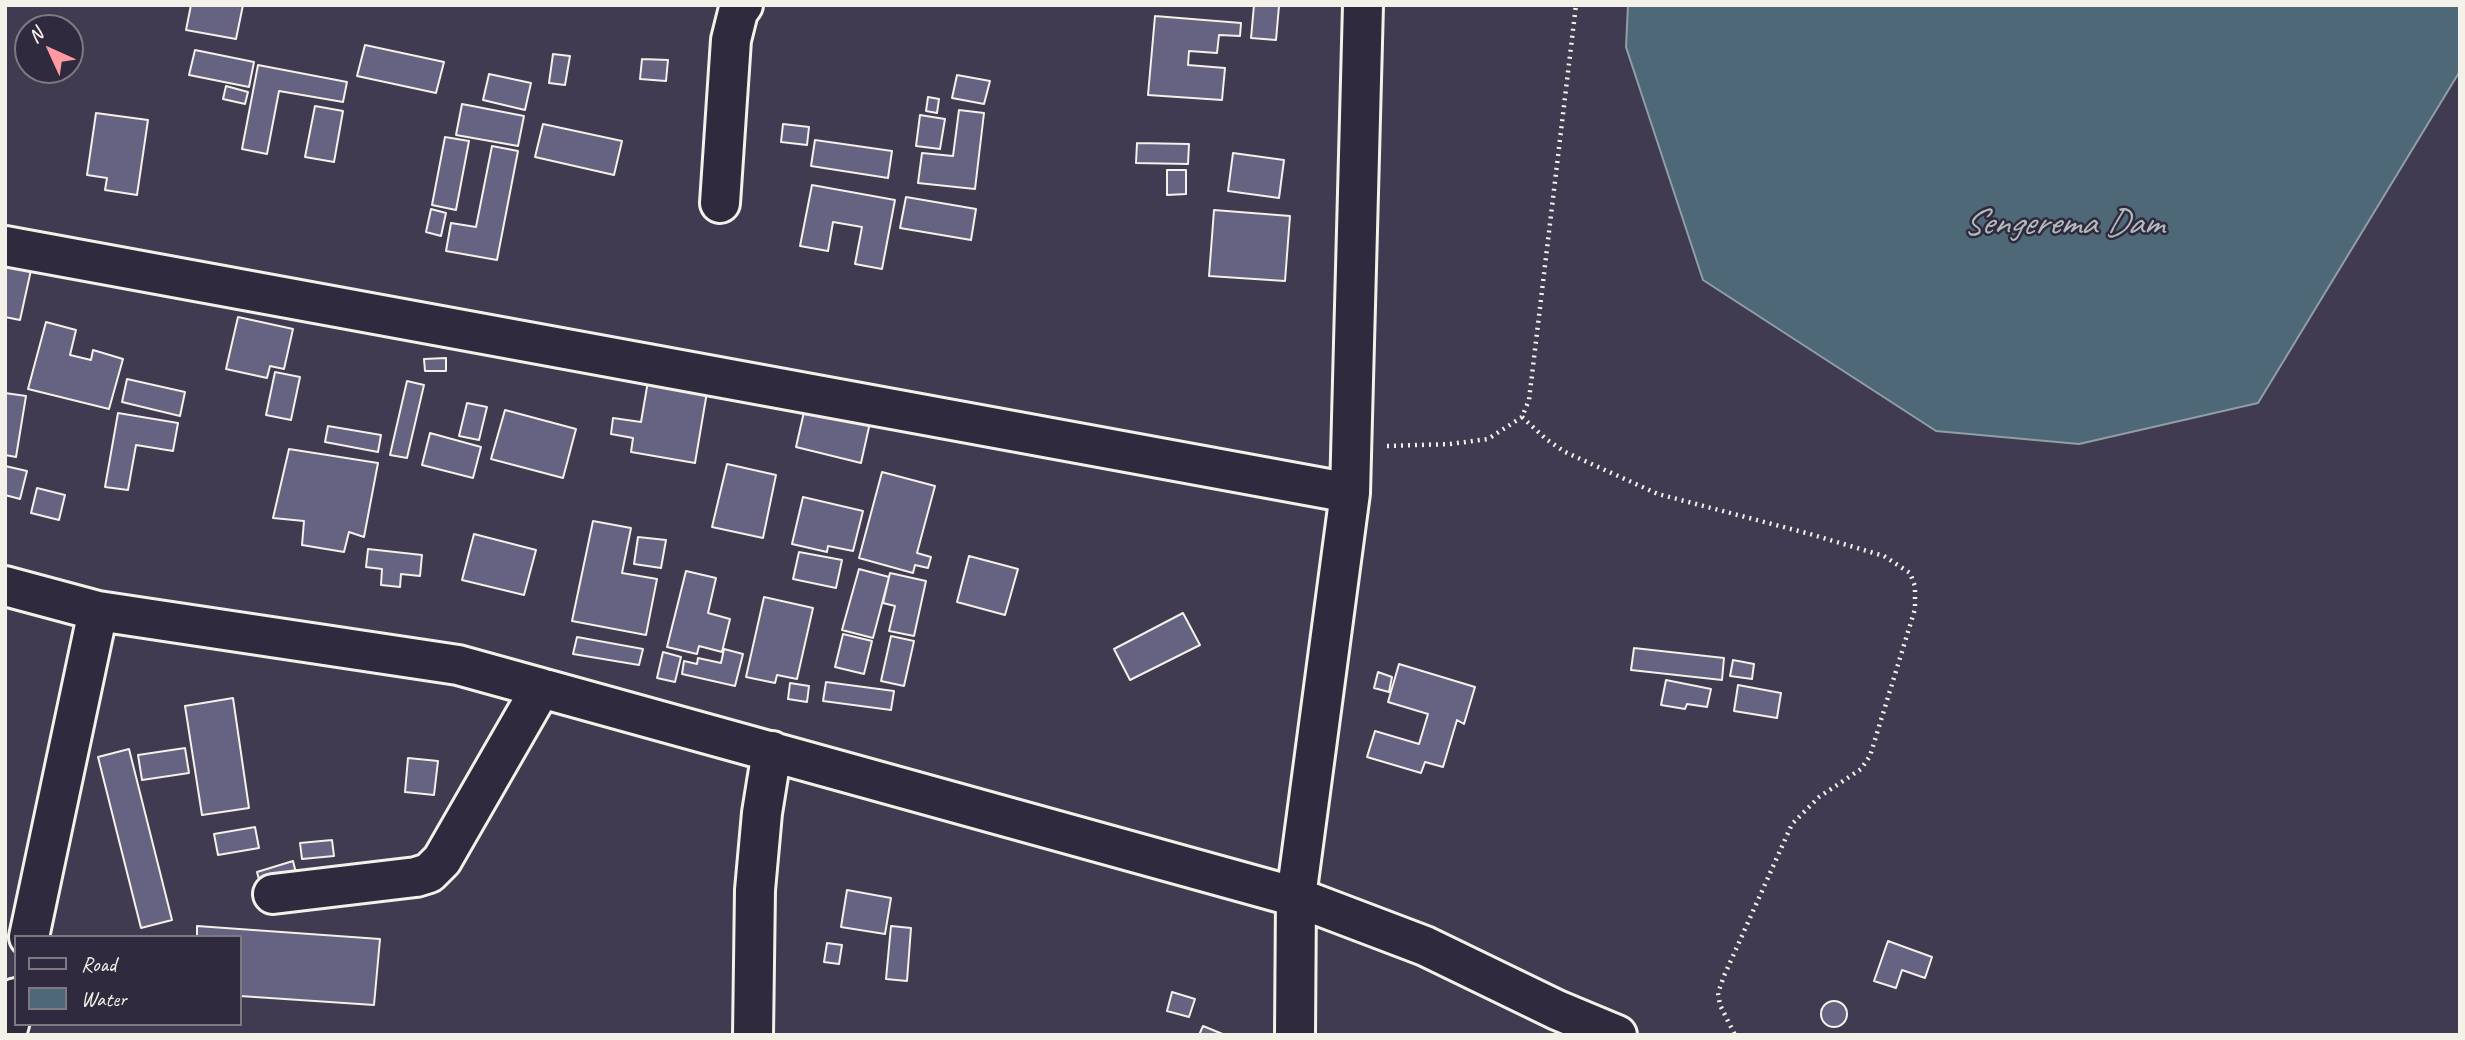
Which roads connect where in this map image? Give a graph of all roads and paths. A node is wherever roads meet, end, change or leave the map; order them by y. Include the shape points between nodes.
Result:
1 (743, 5) edge
2 (1363, 5) edge
3 (1576, 5) edge
4 (720, 203) dead end
5 (5, 246) edge
6 (1522, 417) junction
7 (1351, 446) junction
8 (1350, 493) junction
9 (5, 586) edge
10 (99, 611) junction
11 (541, 688) junction
12 (772, 751) junction
13 (273, 894) dead end
14 (1296, 897) junction
15 (29, 935) edge
16 (14, 1005) edge
17 (6, 1035) edge
18 (753, 1035) edge
19 (1295, 1035) edge
20 (1617, 1035) edge
21 (1735, 1035) edge

1 - 4 street via 731,40
2 - 7 street
3 - 6 path via 1530,400
5 - 8 street
6 - 7 path via 1488,439
6 - 21 path via 1565,452 1658,494 1884,556 1910,573 1916,586 1915,609 1870,756 1861,769 1819,797 1792,824 1724,976 1718,993 1720,1005
7 - 8 street
8 - 14 street
9 - 10 street
10 - 11 street via 458,666
10 - 15 street
11 - 12 street
11 - 13 street via 442,860 429,873
12 - 14 street
12 - 18 street via 755,890
14 - 19 street
14 - 20 street via 1425,946
16 - 17 street

